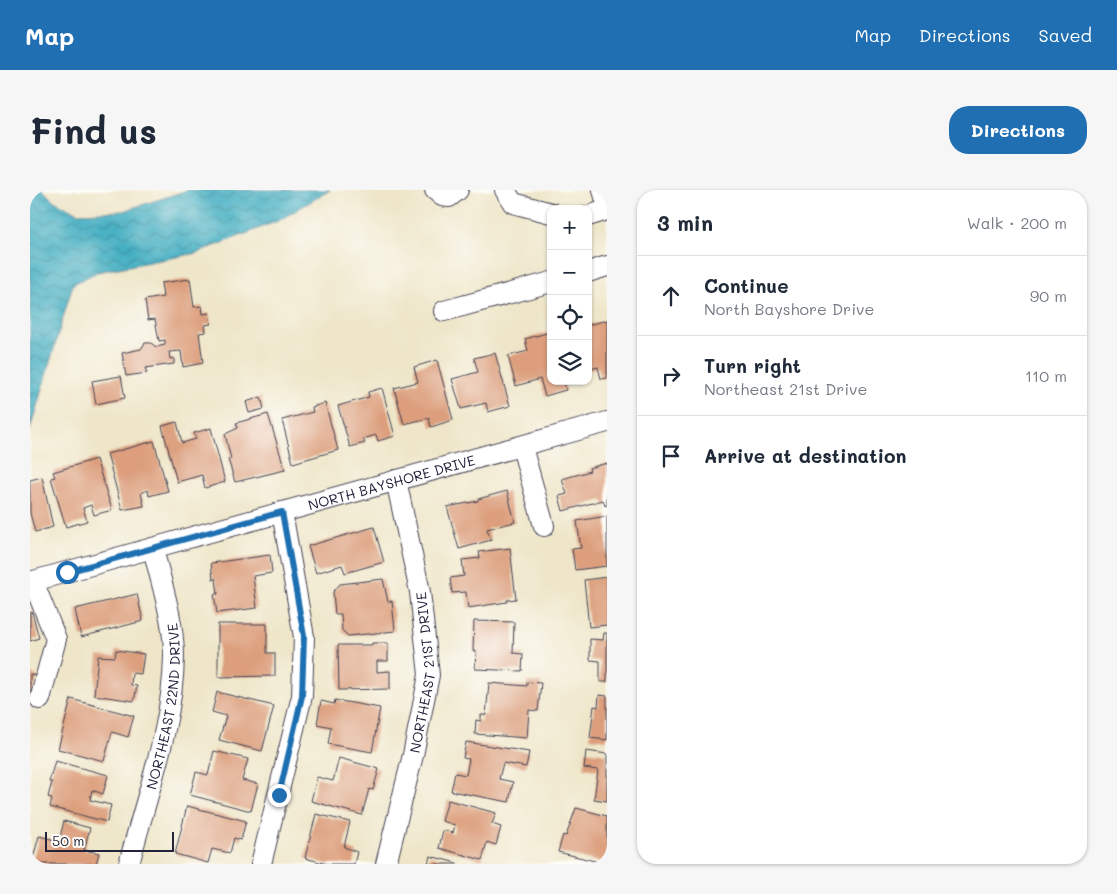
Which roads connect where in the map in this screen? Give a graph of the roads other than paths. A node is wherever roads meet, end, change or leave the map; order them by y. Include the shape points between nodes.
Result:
1 (435, 190) edge
2 (458, 190) edge
3 (603, 190) edge
4 (514, 194) edge
5 (607, 204) edge
6 (607, 210) edge
7 (547, 211) edge
8 (592, 215) edge
9 (607, 266) edge
10 (592, 271) edge
11 (547, 283) edge
12 (444, 311) dead end
13 (607, 422) edge
14 (522, 447) junction
15 (396, 480) junction
16 (282, 512) junction
17 (544, 526) dead end
18 (153, 548) junction
19 (31, 581) edge
20 (40, 699) dead end
21 (129, 864) edge
22 (261, 864) edge
23 (386, 864) edge

1 - 2 street via 449,197
3 - 5 street
4 - 7 street
6 - 8 street
9 - 10 street
11 - 12 street
13 - 14 street, NORTH BAYSHORE DRIVE
14 - 15 street, NORTH BAYSHORE DRIVE
14 - 17 street
15 - 16 street, NORTH BAYSHORE DRIVE
15 - 23 street, NORTHEAST 21ST DRIVE via 420,592 429,675
16 - 18 street, NORTH BAYSHORE DRIVE
16 - 22 street via 304,636 302,696
18 - 19 street, NORTH BAYSHORE DRIVE
18 - 21 street, NORTHEAST 22ND DRIVE via 170,618 174,655 168,721
19 - 20 street via 56,639

